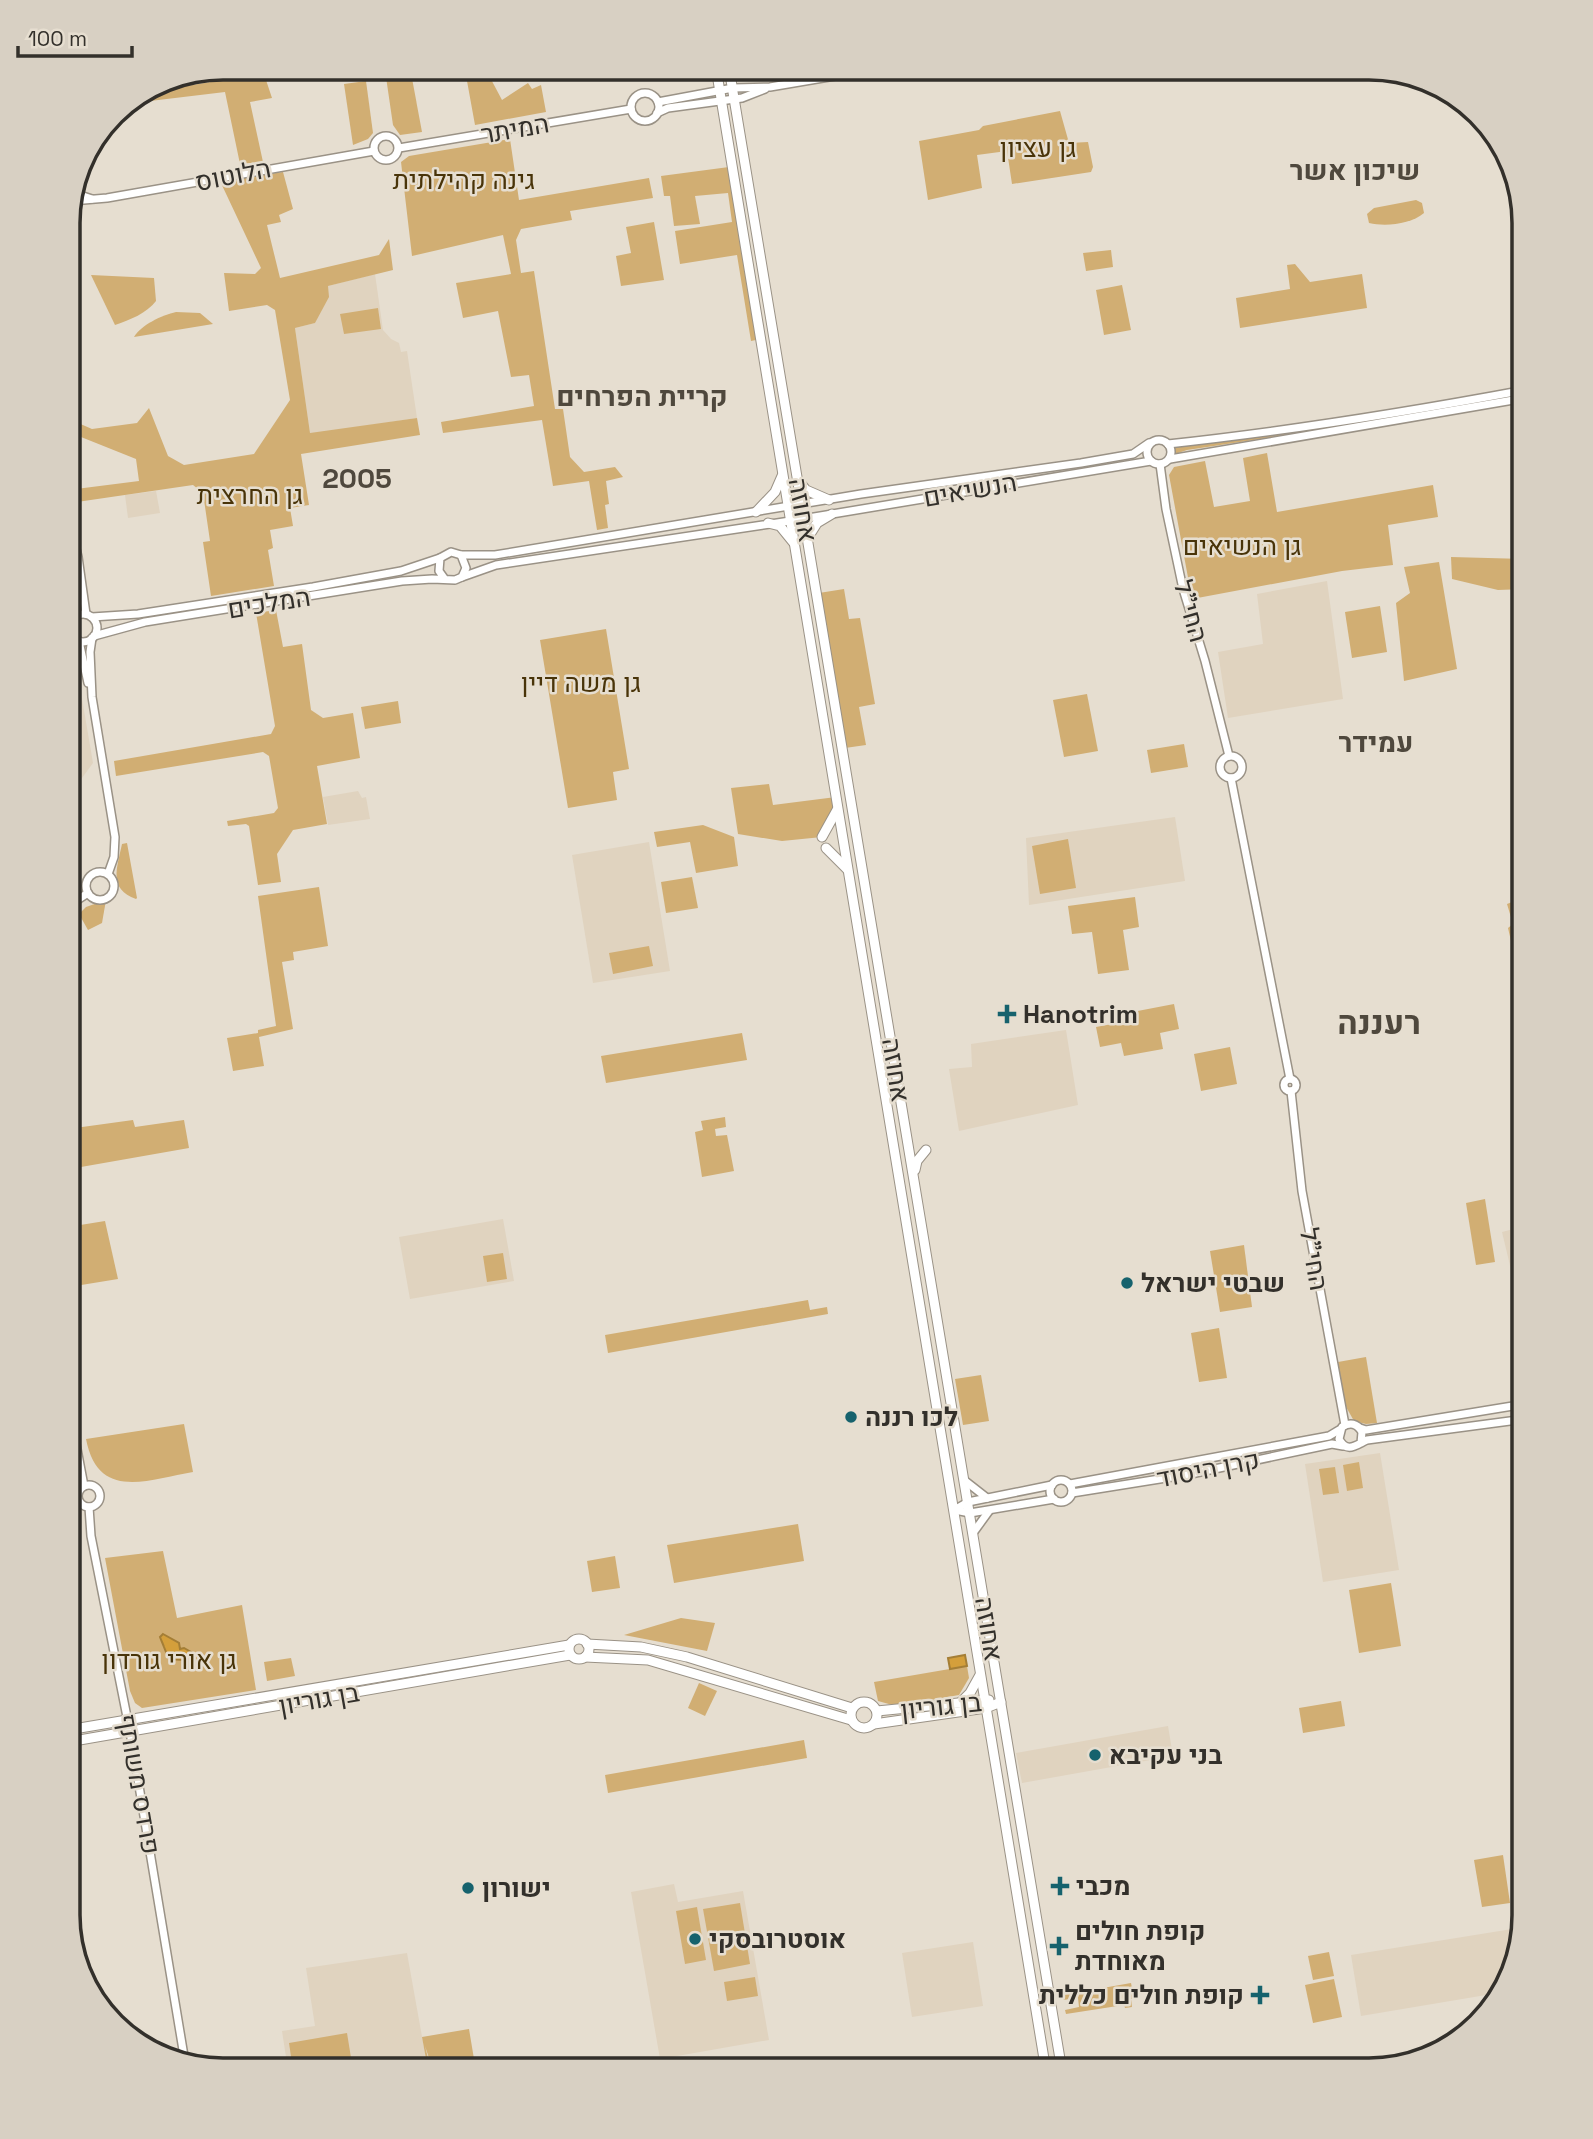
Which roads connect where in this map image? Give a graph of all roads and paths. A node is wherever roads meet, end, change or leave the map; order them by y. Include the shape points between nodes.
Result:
1 (718, 80) edge
2 (731, 80) edge
3 (812, 81) edge
4 (733, 88) junction
5 (770, 88) junction
6 (719, 91) junction
7 (734, 99) junction
8 (657, 102) junction
9 (721, 102) junction
10 (631, 109) junction
11 (657, 113) junction
12 (399, 148) junction
13 (374, 151) junction
14 (83, 197) edge
15 (83, 200) edge
16 (92, 200) junction
17 (1512, 392) edge
18 (1512, 400) edge
19 (1149, 443) junction
20 (1168, 444) junction
21 (1170, 458) junction
22 (1151, 461) junction
23 (1160, 464) junction
24 (783, 474) junction
25 (797, 480) junction
26 (828, 500) junction
27 (802, 504) junction
28 (788, 506) junction
29 (757, 512) junction
30 (832, 513) junction
31 (804, 518) junction
32 (790, 520) junction
33 (768, 523) junction
34 (807, 539) junction
35 (794, 544) junction
36 (461, 555) junction
37 (440, 558) junction
38 (81, 572) edge
39 (462, 577) junction
40 (444, 578) junction
41 (89, 615) junction
42 (81, 616) edge
43 (93, 637) junction
44 (81, 641) edge
45 (81, 649) edge
46 (92, 697) junction
47 (1229, 756) junction
48 (1231, 778) junction
49 (838, 808) junction
50 (822, 837) dead end
51 (826, 848) dead end
52 (848, 871) junction
53 (108, 874) junction
54 (88, 893) junction
55 (81, 898) edge
56 (926, 1150) dead end
57 (914, 1179) junction
58 (1512, 1406) edge
59 (1512, 1421) edge
60 (1342, 1428) junction
61 (1360, 1428) junction
62 (1361, 1443) junction
63 (1343, 1446) junction
64 (80, 1466) edge
65 (964, 1480) junction
66 (1070, 1484) junction
67 (1052, 1485) junction
68 (84, 1486) junction
69 (80, 1490) edge
70 (1072, 1493) junction
71 (987, 1498) junction
72 (1054, 1499) junction
73 (80, 1501) edge
74 (968, 1502) junction
75 (89, 1507) junction
76 (954, 1510) junction
77 (990, 1510) junction
78 (970, 1513) junction
79 (973, 1533) junction
80 (587, 1644) junction
81 (570, 1650) junction
82 (585, 1657) junction
83 (981, 1673) junction
84 (1001, 1702) junction
85 (986, 1704) junction
86 (961, 1707) junction
87 (852, 1708) junction
88 (877, 1712) junction
89 (128, 1720) junction
90 (851, 1720) junction
91 (874, 1724) junction
92 (989, 1726) junction
93 (80, 1728) edge
94 (130, 1732) junction
95 (80, 1740) edge
96 (183, 2053) edge
97 (1044, 2058) edge
98 (1060, 2058) edge

1 - 6 main road, אחוזה
2 - 4 main road, אחוזה
3 - 5 street
4 - 5 street
4 - 6 street
4 - 7 main road, אחוזה
5 - 7 street
6 - 8 street
6 - 9 main road, אחוזה
7 - 9 street
7 - 25 main road, אחוזה
8 - 10 street via 642,93 633,99
8 - 11 street
9 - 11 street
9 - 24 main road, אחוזה
10 - 11 street via 641,121
10 - 12 street, המיתר
12 - 13 street via 388,161
12 - 13 street via 393,138 385,136 378,139
13 - 16 street, הלוטוס
14 - 16 street
15 - 16 street, הלוטוס
17 - 20 street via 1420,410
18 - 21 street
19 - 20 street via 1160,439
19 - 22 street via 1146,453
19 - 26 street, הנשיאים via 1133,454
20 - 21 street
21 - 23 street
22 - 23 street
22 - 30 street, הנשיאים
23 - 47 street, החי"ל via 1183,589
24 - 28 main road, אחוזה
24 - 29 main road via 775,492
25 - 26 main road via 806,490
25 - 27 main road, אחוזה
26 - 27 street, הנשיאים
27 - 28 street
27 - 31 main road, אחוזה
28 - 29 street
28 - 32 main road, אחוזה
29 - 36 street via 495,555
30 - 31 street, הנשיאים
30 - 34 main road via 817,523
31 - 32 street, הנשיאים
31 - 34 main road, אחוזה
32 - 33 street
32 - 35 main road, אחוזה
33 - 35 main road via 780,526
33 - 39 street via 496,565
34 - 57 main road, אחוזה
35 - 49 main road, אחוזה
36 - 37 street via 451,552
36 - 39 street via 466,568
37 - 40 street via 439,571
37 - 41 street, המלכים via 401,571 313,587 138,614
38 - 41 street
39 - 40 street
40 - 43 street, המלכים via 145,622
41 - 42 street
41 - 43 street via 97,626
43 - 44 street
43 - 46 street
45 - 46 street
46 - 53 street via 115,837
47 - 48 street via 1220,770
47 - 48 street via 1239,759 1242,766
48 - 60 street, החי"ל via 1290,1079 1297,1084 1291,1091 1302,1191
49 - 50 main road
49 - 52 main road, אחוזה
51 - 52 main road
52 - 76 main road, אחוזה
53 - 54 street via 90,875
53 - 54 street via 115,886 111,895 99,900
54 - 55 street
56 - 57 main road via 917,1161
57 - 65 main road, אחוזה
58 - 61 street
59 - 62 street
60 - 61 street via 1354,1424
60 - 63 street via 1339,1439
60 - 66 street, קרן היסוד via 1329,1436
61 - 62 street
62 - 63 street
63 - 70 street, קרן היסוד via 1332,1444
64 - 68 street
65 - 71 street
65 - 74 main road, אחוזה
66 - 67 street via 1059,1480
66 - 70 street
67 - 71 street
67 - 72 street
68 - 69 street
68 - 75 street via 94,1486 100,1494 98,1503
70 - 72 street via 1063,1502
71 - 74 street
72 - 77 street
73 - 75 street
74 - 76 street
74 - 78 main road, אחוזה
75 - 89 street, פרדס משותף
76 - 78 street
76 - 83 main road, אחוזה
77 - 78 street
77 - 79 street
78 - 79 main road, אחוזה
79 - 84 main road, אחוזה
80 - 81 main road via 579,1639
80 - 82 main road
80 - 87 main road via 641,1647 687,1657
81 - 82 main road via 576,1659
81 - 89 main road, בן גוריון
81 - 94 main road, בן גוריון
82 - 90 main road via 648,1660
83 - 85 main road, אחוזה
83 - 86 main road
84 - 85 main road, בן גוריון
84 - 98 main road, אחוזה
85 - 86 main road, בן גוריון
85 - 92 main road, אחוזה
86 - 88 main road, בן גוריון
86 - 91 main road, בן גוריון
86 - 92 main road
87 - 88 main road via 866,1702
87 - 90 main road
88 - 91 main road
89 - 93 main road, בן גוריון
89 - 94 street, פרדס משותף
90 - 91 main road via 861,1728
92 - 97 main road, אחוזה
94 - 95 main road, בן גוריון
94 - 96 street, פרדס משותף

